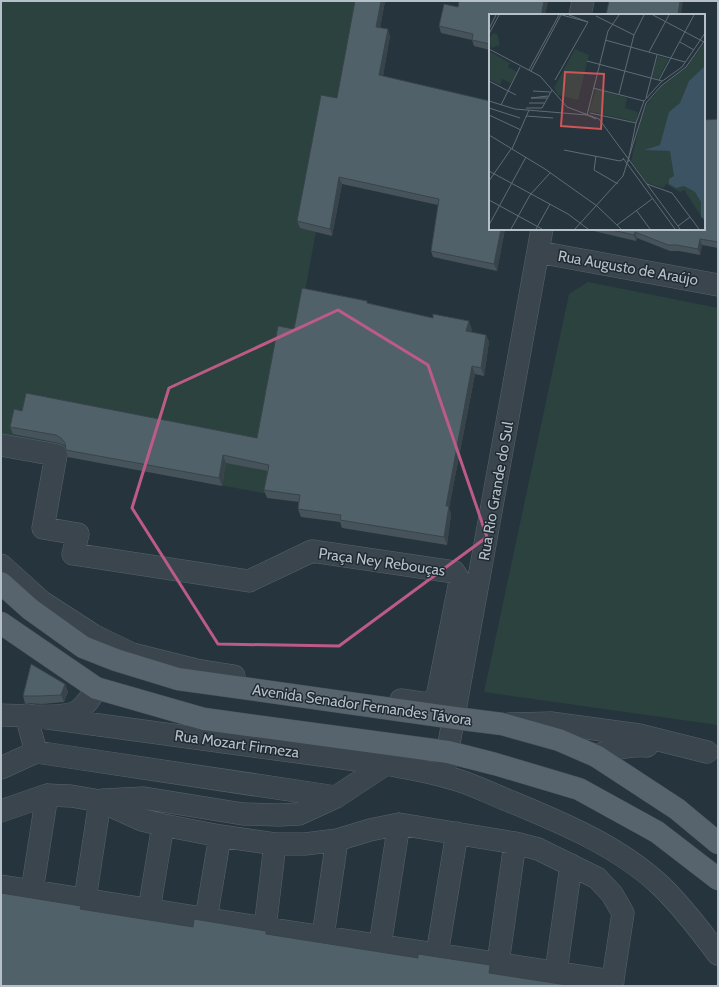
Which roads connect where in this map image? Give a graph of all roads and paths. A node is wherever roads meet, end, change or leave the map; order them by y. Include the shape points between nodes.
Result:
1 (583, 1) edge
2 (580, 14) edge
3 (542, 230) edge
4 (538, 252) junction
5 (718, 285) edge
6 (1, 445) edge
7 (1, 565) edge
8 (1, 583) edge
9 (1, 623) edge
10 (96, 688) junction
11 (1, 715) edge
12 (26, 715) junction
13 (455, 718) junction
14 (502, 724) junction
15 (36, 752) junction
16 (448, 752) junction
17 (713, 753) edge
18 (596, 756) junction
19 (386, 764) junction
20 (1, 768) edge
21 (444, 776) junction
22 (47, 795) junction
23 (336, 797) junction
24 (100, 801) junction
25 (1, 811) edge
26 (399, 824) junction
27 (163, 825) junction
28 (457, 833) junction
29 (220, 836) junction
30 (337, 840) junction
31 (718, 842) edge
32 (515, 843) junction
33 (275, 844) junction
34 (571, 865) junction
35 (718, 879) edge
36 (1, 886) edge
37 (32, 891) junction
38 (84, 898) junction
39 (149, 910) junction
40 (206, 919) junction
41 (265, 928) junction
42 (323, 936) junction
43 (380, 945) junction
44 (437, 954) junction
45 (718, 954) edge
46 (498, 963) junction
47 (556, 972) junction
48 (613, 983) edge

1 - 2 street
3 - 4 street, Rua Rio Grande do Sul
4 - 5 street, Rua Augusto de Araújo
4 - 13 street, Rua Rio Grande do Sul
6 - 7 street, Praça Ney Rebouças via 56,455 43,528 78,534 73,554 249,581 312,551 454,572 460,581 437,697 428,704 196,670 132,654 93,635 42,602
8 - 13 main road, Avenida Senador Fernandes Távora via 30,609 83,647 178,680
9 - 10 main road
10 - 12 street, Rua Mozart Firmeza via 91,698 78,711 60,716
10 - 16 main road via 204,719
11 - 12 street, Rua Mozart Firmeza
12 - 15 street
12 - 19 street, Rua Mozart Firmeza
13 - 14 main road, Avenida Senador Fernandes Távora
13 - 16 street, Rua Rio Grande do Sul
14 - 17 street via 551,723 639,735
14 - 18 main road, Avenida Senador Fernandes Távora via 559,740
15 - 20 street
15 - 23 street
16 - 19 street, Rua Mozart Firmeza
16 - 21 street, Rua Rio Grande do Sul
16 - 35 main road via 579,789 657,832
17 - 18 street via 673,747 632,745 612,749
18 - 31 main road, Avenida Senador Fernandes Távora via 677,809
19 - 21 street
19 - 23 street
21 - 45 street via 554,820 638,866 674,900
22 - 24 street
22 - 25 street
22 - 37 street
23 - 24 street via 299,814 279,815 243,814 144,798
24 - 27 street via 142,820
24 - 38 street
26 - 28 street
26 - 30 street
26 - 43 street
27 - 29 street
27 - 39 street
28 - 32 street
28 - 44 street
29 - 33 street
29 - 40 street
30 - 33 street
30 - 42 street
32 - 34 street
32 - 46 street
33 - 41 street
34 - 47 street
34 - 48 street via 597,878 612,894 623,914
36 - 37 street
37 - 38 street
38 - 39 street
39 - 40 street
40 - 41 street
41 - 42 street
42 - 43 street
43 - 44 street
44 - 46 street
46 - 47 street
47 - 48 street

